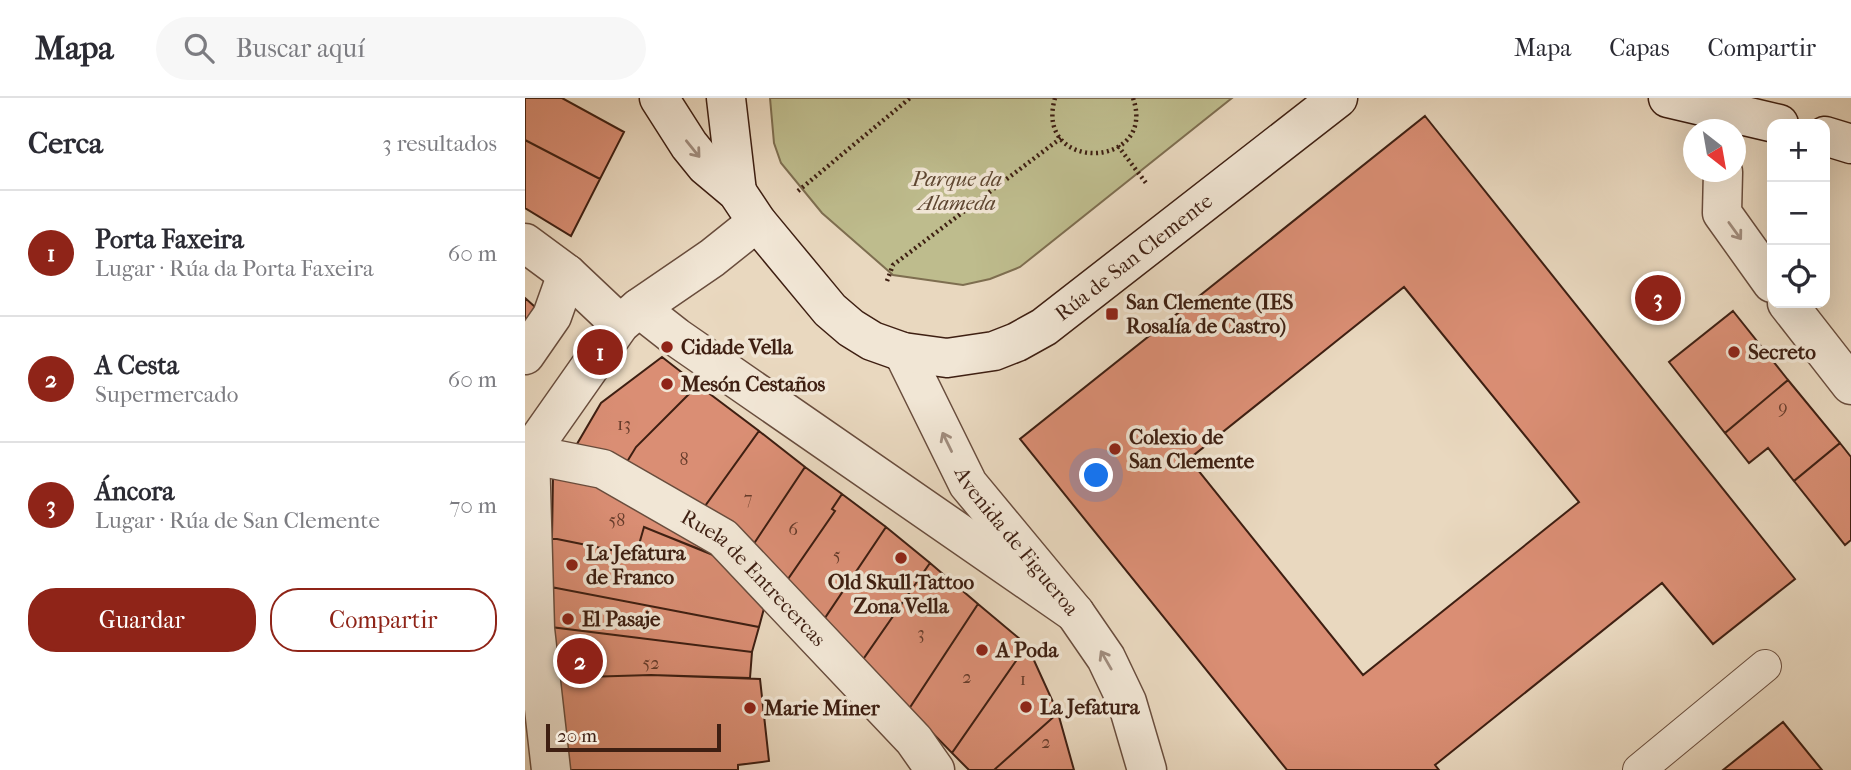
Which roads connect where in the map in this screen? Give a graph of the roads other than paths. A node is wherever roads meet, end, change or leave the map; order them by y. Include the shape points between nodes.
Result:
1 (659, 98) edge
2 (726, 98) edge
3 (1338, 98) edge
4 (1668, 98) edge
5 (1722, 119) edge
6 (1746, 122) edge
7 (1767, 123) edge
8 (1830, 138) edge
9 (1851, 144) edge
10 (1723, 182) edge
11 (747, 207) junction
12 (525, 243) edge
13 (567, 274) junction
14 (1767, 275) edge
15 (1791, 308) edge
16 (629, 316) junction
17 (903, 352) junction
18 (525, 355) edge
19 (1851, 385) edge
20 (528, 451) edge
21 (1075, 614) junction
22 (530, 635) edge
23 (1765, 666) dead end
24 (551, 770) edge
25 (936, 770) edge
26 (1147, 770) edge
27 (1639, 770) edge

1 -> 11 street via 689,145
2 - 11 street
3 - 17 street, Rúa de San Clemente via 1044,327 1017,342 971,356
4 - 5 street
6 - 7 street
8 - 9 street
10 -> 14 street via 1722,213
11 - 16 street via 712,258
11 - 17 street via 830,310 872,341
12 - 13 street, Avenida de Figueroa
13 - 16 street, Avenida de Figueroa
13 - 18 street via 552,316
15 - 19 street
16 - 20 street
16 - 21 street, Avenida de Figueroa via 676,337
21 -> 17 street, Avenida de Figueroa via 968,484
20 - 22 street
20 - 25 street, Ruela de Entrecercas via 603,468 723,538 914,740
26 -> 21 street via 1127,702 1106,658
22 - 24 street
23 - 27 lane

